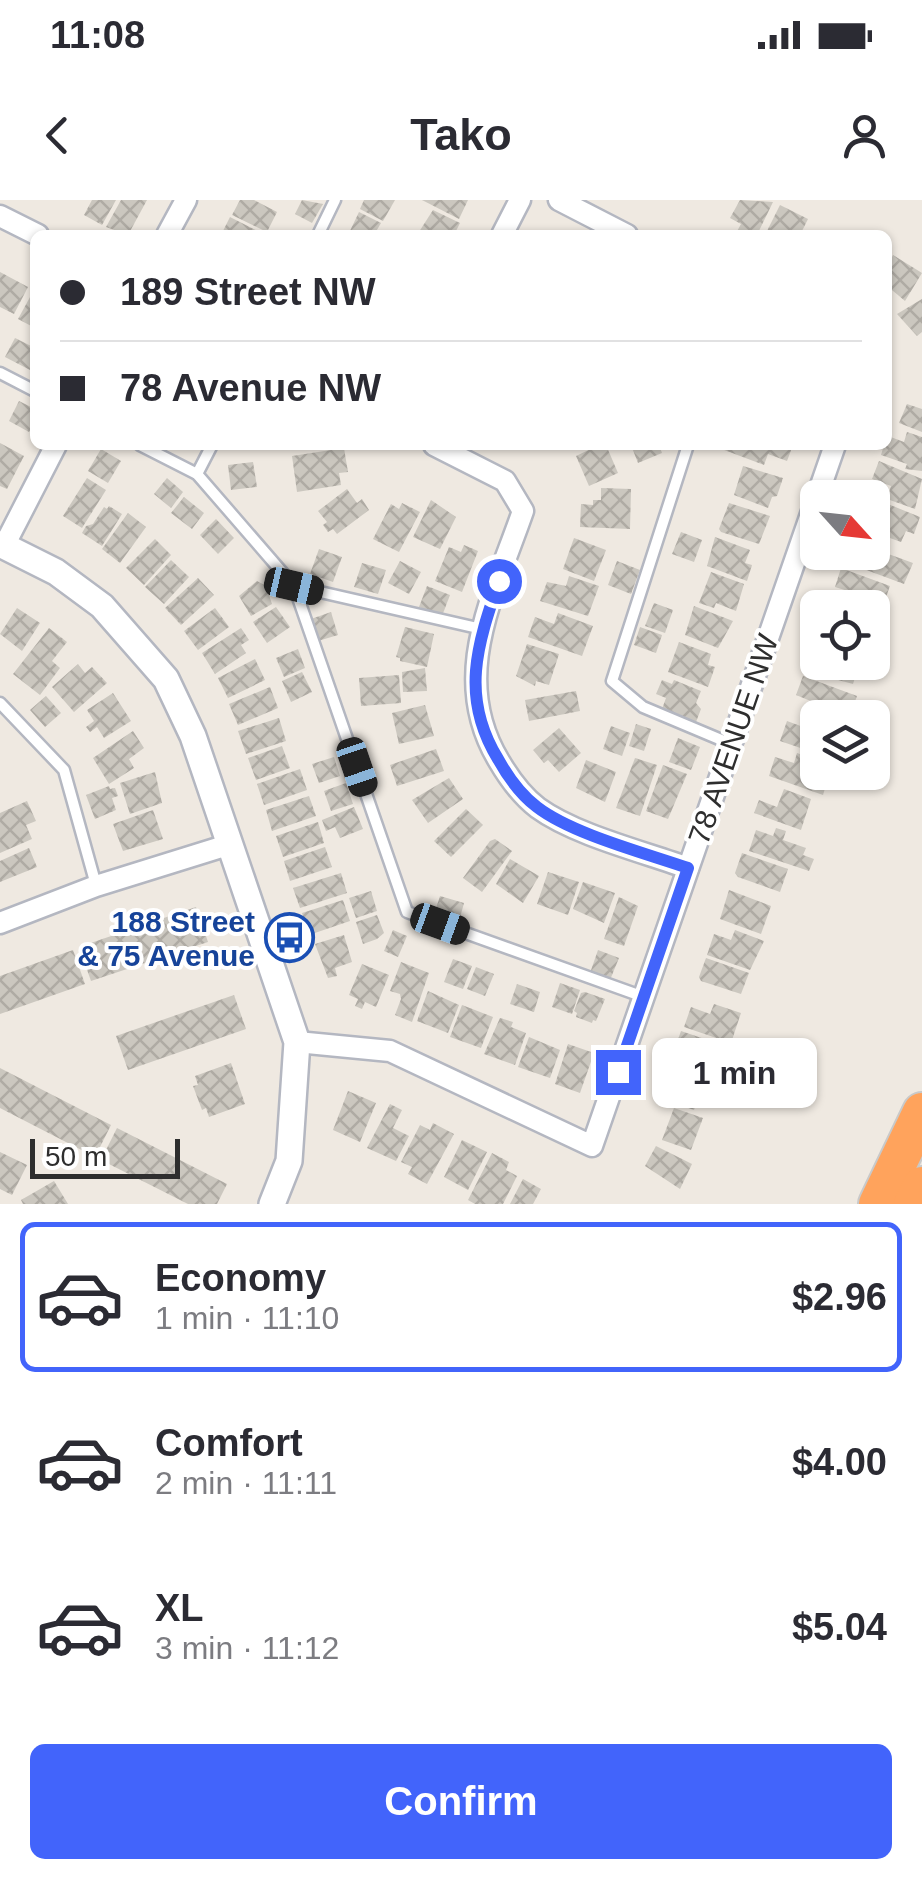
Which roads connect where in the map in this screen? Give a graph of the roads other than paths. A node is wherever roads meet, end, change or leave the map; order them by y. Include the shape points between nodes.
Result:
1 (186, 200) edge
2 (336, 200) edge
3 (520, 200) edge
4 (560, 200) edge
5 (0, 216) edge
6 (170, 230) edge
7 (321, 230) edge
8 (505, 230) edge
9 (618, 230) edge
10 (30, 231) edge
11 (0, 373) edge
12 (30, 388) edge
13 (53, 450) edge
14 (150, 450) edge
15 (210, 450) edge
16 (444, 450) edge
17 (686, 450) edge
18 (833, 450) edge
19 (198, 474) junction
20 (2, 545) edge
21 (294, 586) junction
22 (482, 629) junction
23 (0, 702) edge
24 (732, 744) junction
25 (231, 844) junction
26 (688, 868) junction
27 (96, 886) junction
28 (0, 923) edge
29 (644, 998) junction
30 (297, 1042) junction
31 (922, 1112) edge
32 (922, 1186) edge
33 (272, 1204) edge
34 (878, 1204) edge
35 (912, 1204) edge

1 - 6 street
2 - 7 lane
3 - 8 street
4 - 9 street
5 - 10 street
11 - 12 lane
13 - 20 street
14 - 19 lane
15 - 19 lane
16 - 22 street via 506,482 523,512
17 - 24 lane via 612,681 644,706
18 - 24 street, 78 AVENUE NW
19 - 21 lane
20 - 25 street via 56,572 102,606 166,679 194,736
21 - 22 lane
21 - 29 lane via 407,912
22 - 26 street via 476,708 510,779 537,807 568,824
23 - 27 lane via 64,770
24 - 26 street, 78 AVENUE NW
25 - 27 street
25 - 30 street
26 - 29 street, 78 AVENUE NW
27 - 28 street
29 - 30 street, 78 AVENUE NW via 592,1146 390,1052
30 - 33 street via 288,1161
31 - 34 highway
32 - 35 highway

